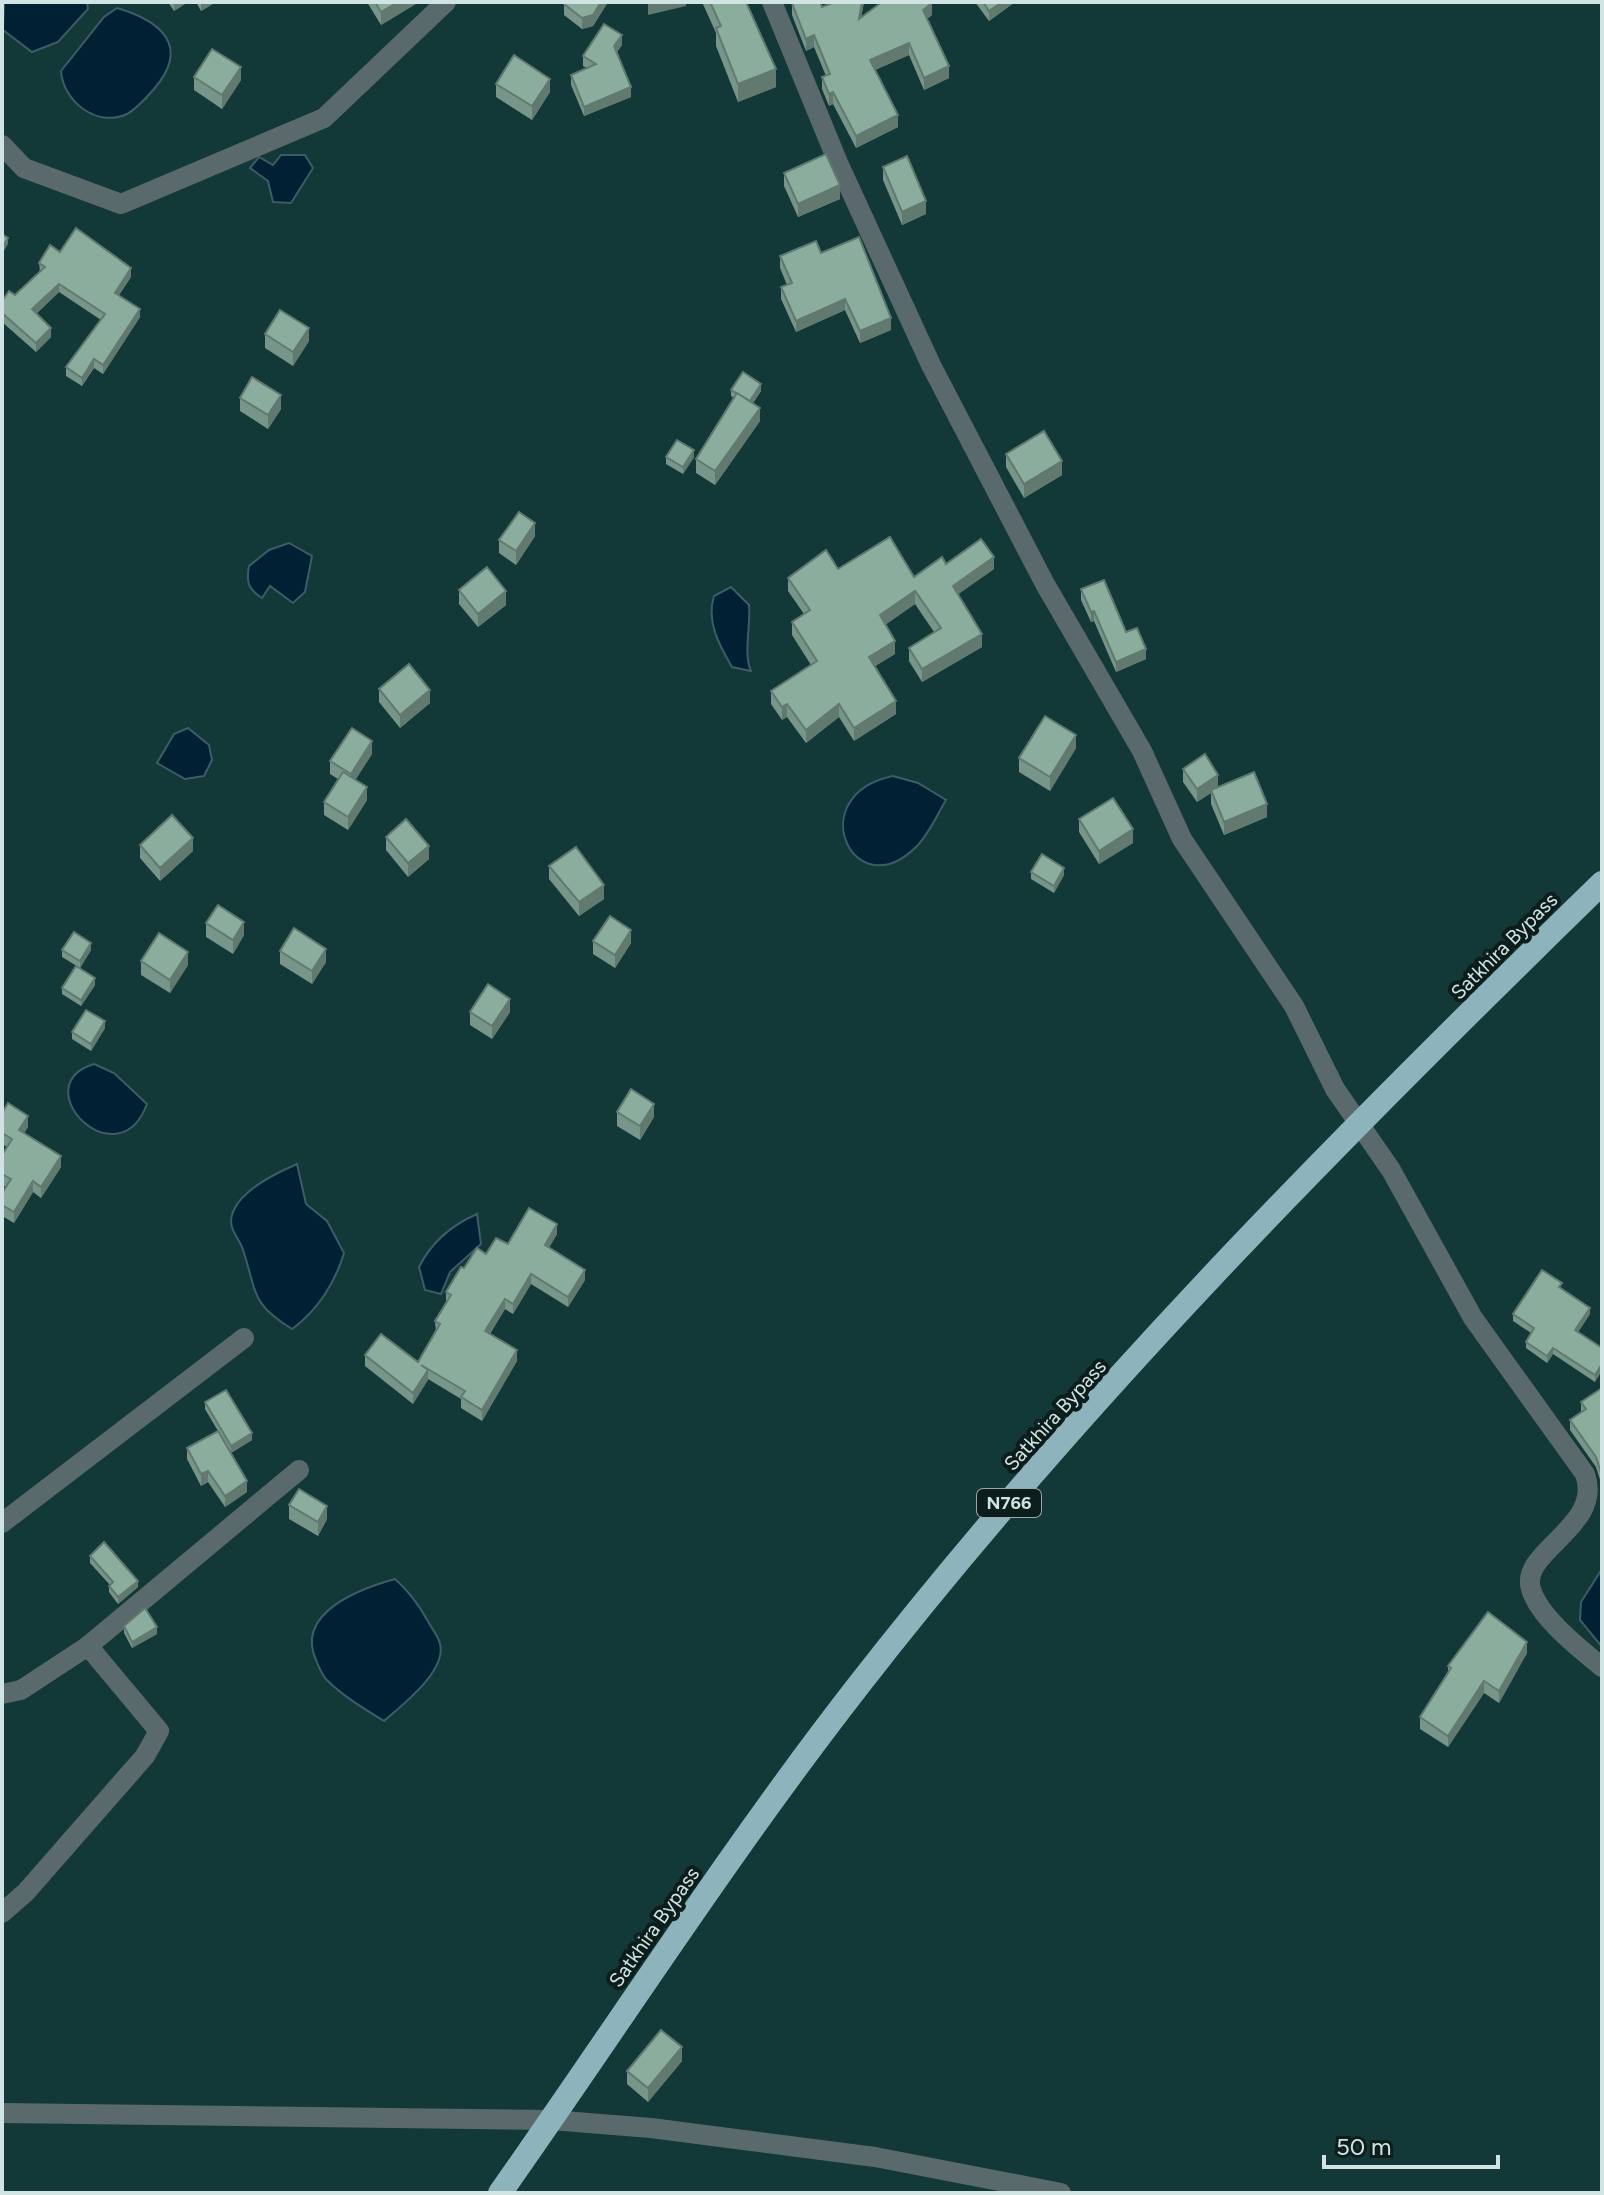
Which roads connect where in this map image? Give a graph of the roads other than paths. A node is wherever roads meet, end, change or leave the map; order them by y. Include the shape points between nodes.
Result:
1 (446, 2) edge
2 (772, 2) edge
3 (2, 145) edge
4 (1602, 883) edge
5 (1359, 1122) junction
6 (244, 1338) dead end
7 (299, 1470) dead end
8 (2, 1523) edge
9 (88, 1646) junction
10 (1602, 1667) edge
11 (2, 1694) edge
12 (2, 1913) edge
13 (2, 2113) edge
14 (551, 2120) junction
15 (500, 2193) edge
16 (1061, 2193) edge

1 - 3 street via 324,118 121,204 24,168
2 - 5 street via 839,165 931,365 1045,584 1142,751 1182,839 1294,1006 1335,1089
4 - 5 highway, Satkhira Bypass / N766
5 - 10 street via 1473,1318 1591,1486 1589,1505 1530,1580 1552,1620
5 - 14 highway, Satkhira Bypass / N766 via 1049,1456 858,1686 666,1949
6 - 8 street
7 - 9 street
9 - 11 street via 21,1690
9 - 12 street via 159,1731 145,1756
13 - 14 street
14 - 15 highway, Satkhira Bypass / N766
14 - 16 street via 875,2157

